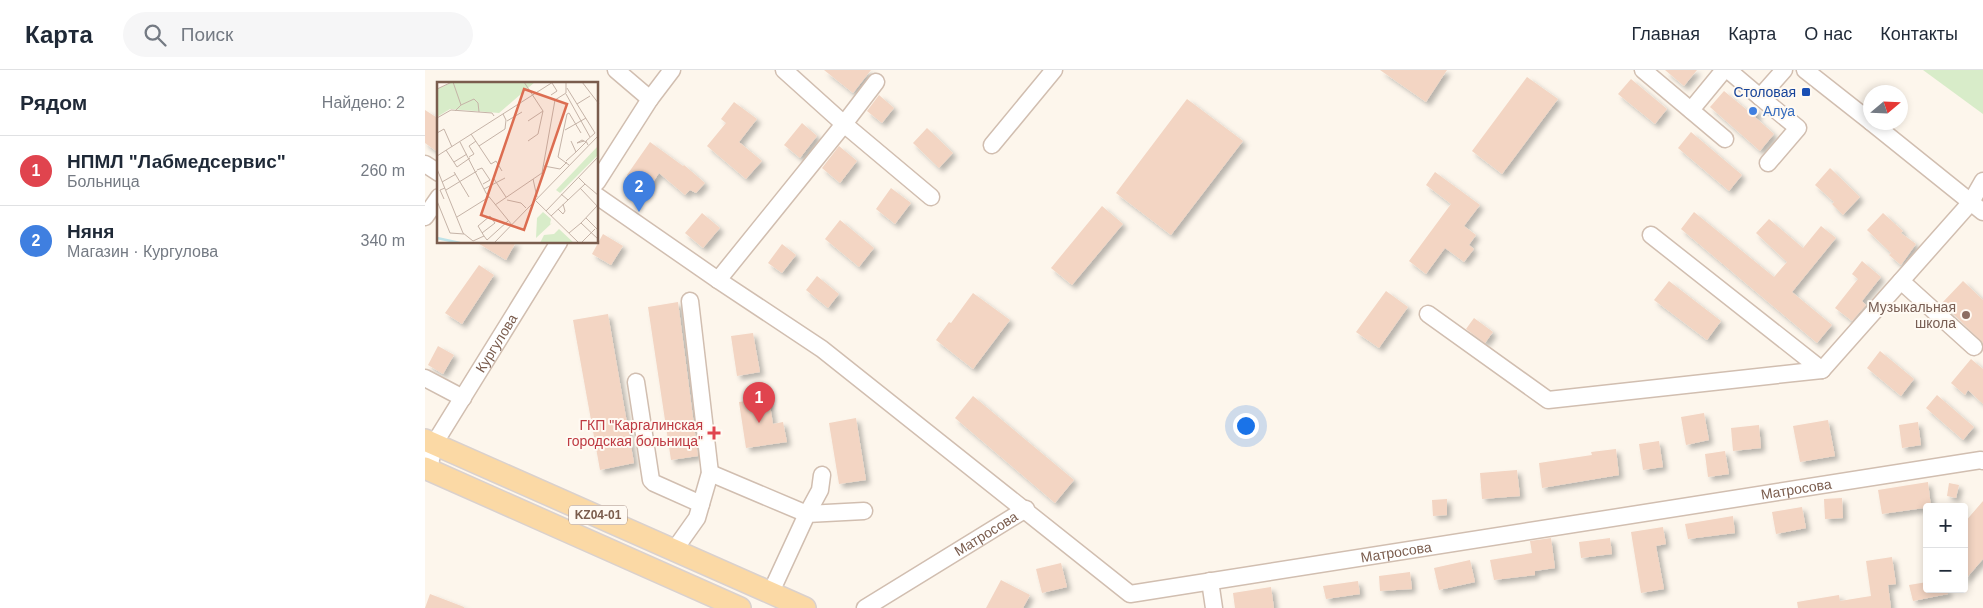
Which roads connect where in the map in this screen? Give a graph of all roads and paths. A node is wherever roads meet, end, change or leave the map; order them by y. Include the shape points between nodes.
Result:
1 (616, 70) edge
2 (672, 70) edge
3 (784, 70) edge
4 (1054, 70) edge
5 (1643, 70) edge
6 (1724, 70) edge
7 (1728, 70) edge
8 (1784, 70) edge
9 (1805, 70) edge
10 (876, 82) dead end
11 (1761, 97) junction
12 (651, 99) junction
13 (1691, 110) junction
14 (1863, 116) edge
15 (845, 124) junction
16 (1881, 130) edge
17 (1725, 139) dead end
18 (993, 145) dead end
19 (1768, 163) dead end
20 (425, 164) edge
21 (437, 172) edge
22 (599, 179) edge
23 (1983, 181) edge
24 (599, 197) edge
25 (931, 197) dead end
26 (437, 200) edge
27 (1977, 207) edge
28 (425, 217) edge
29 (1651, 235) dead end
30 (558, 244) edge
31 (718, 280) junction
32 (1901, 281) junction
33 (690, 301) dead end
34 (1428, 314) dead end
35 (1974, 347) dead end
36 (1822, 370) junction
37 (425, 378) edge
38 (636, 382) dead end
39 (463, 398) junction
40 (429, 442) edge
41 (1982, 461) edge
42 (427, 469) edge
43 (710, 473) junction
44 (822, 475) dead end
45 (701, 504) junction
46 (1026, 509) junction
47 (864, 511) dead end
48 (807, 514) junction
49 (675, 549) junction
50 (1210, 581) junction
51 (771, 592) junction
52 (800, 607) edge
53 (740, 608) edge
54 (865, 608) edge
55 (1215, 608) edge

1 - 12 street
2 - 12 street
3 - 15 street
4 - 18 street
5 - 13 street
6 - 13 street
7 - 11 street
8 - 11 street
9 - 14 street
10 - 15 street
11 - 19 street via 1798,128
12 - 22 street
13 - 17 street
15 - 25 street
15 - 31 street
16 - 27 street
20 - 21 street
23 - 27 street
24 - 31 street
26 - 28 street
27 - 32 street
29 - 36 street
30 - 39 street, Кургулова
31 - 46 street via 822,349
32 - 35 street
32 - 36 street
33 - 43 street
34 - 36 street via 1548,400
37 - 39 street
38 - 45 street via 651,480
39 - 40 street, Кургулова
40 - 42 street
40 - 49 main road, KZ04-01
41 - 50 street, Матросова
42 - 53 main road, KZ04-01
43 - 45 street
43 - 48 street
44 - 48 street via 820,490
45 - 49 street via 697,518
46 - 50 street, Матросова via 1130,594
46 - 54 street, Матросова
47 - 48 street
48 - 51 street
49 - 51 main road, KZ04-01
50 - 55 street
51 - 52 main road, KZ04-01

